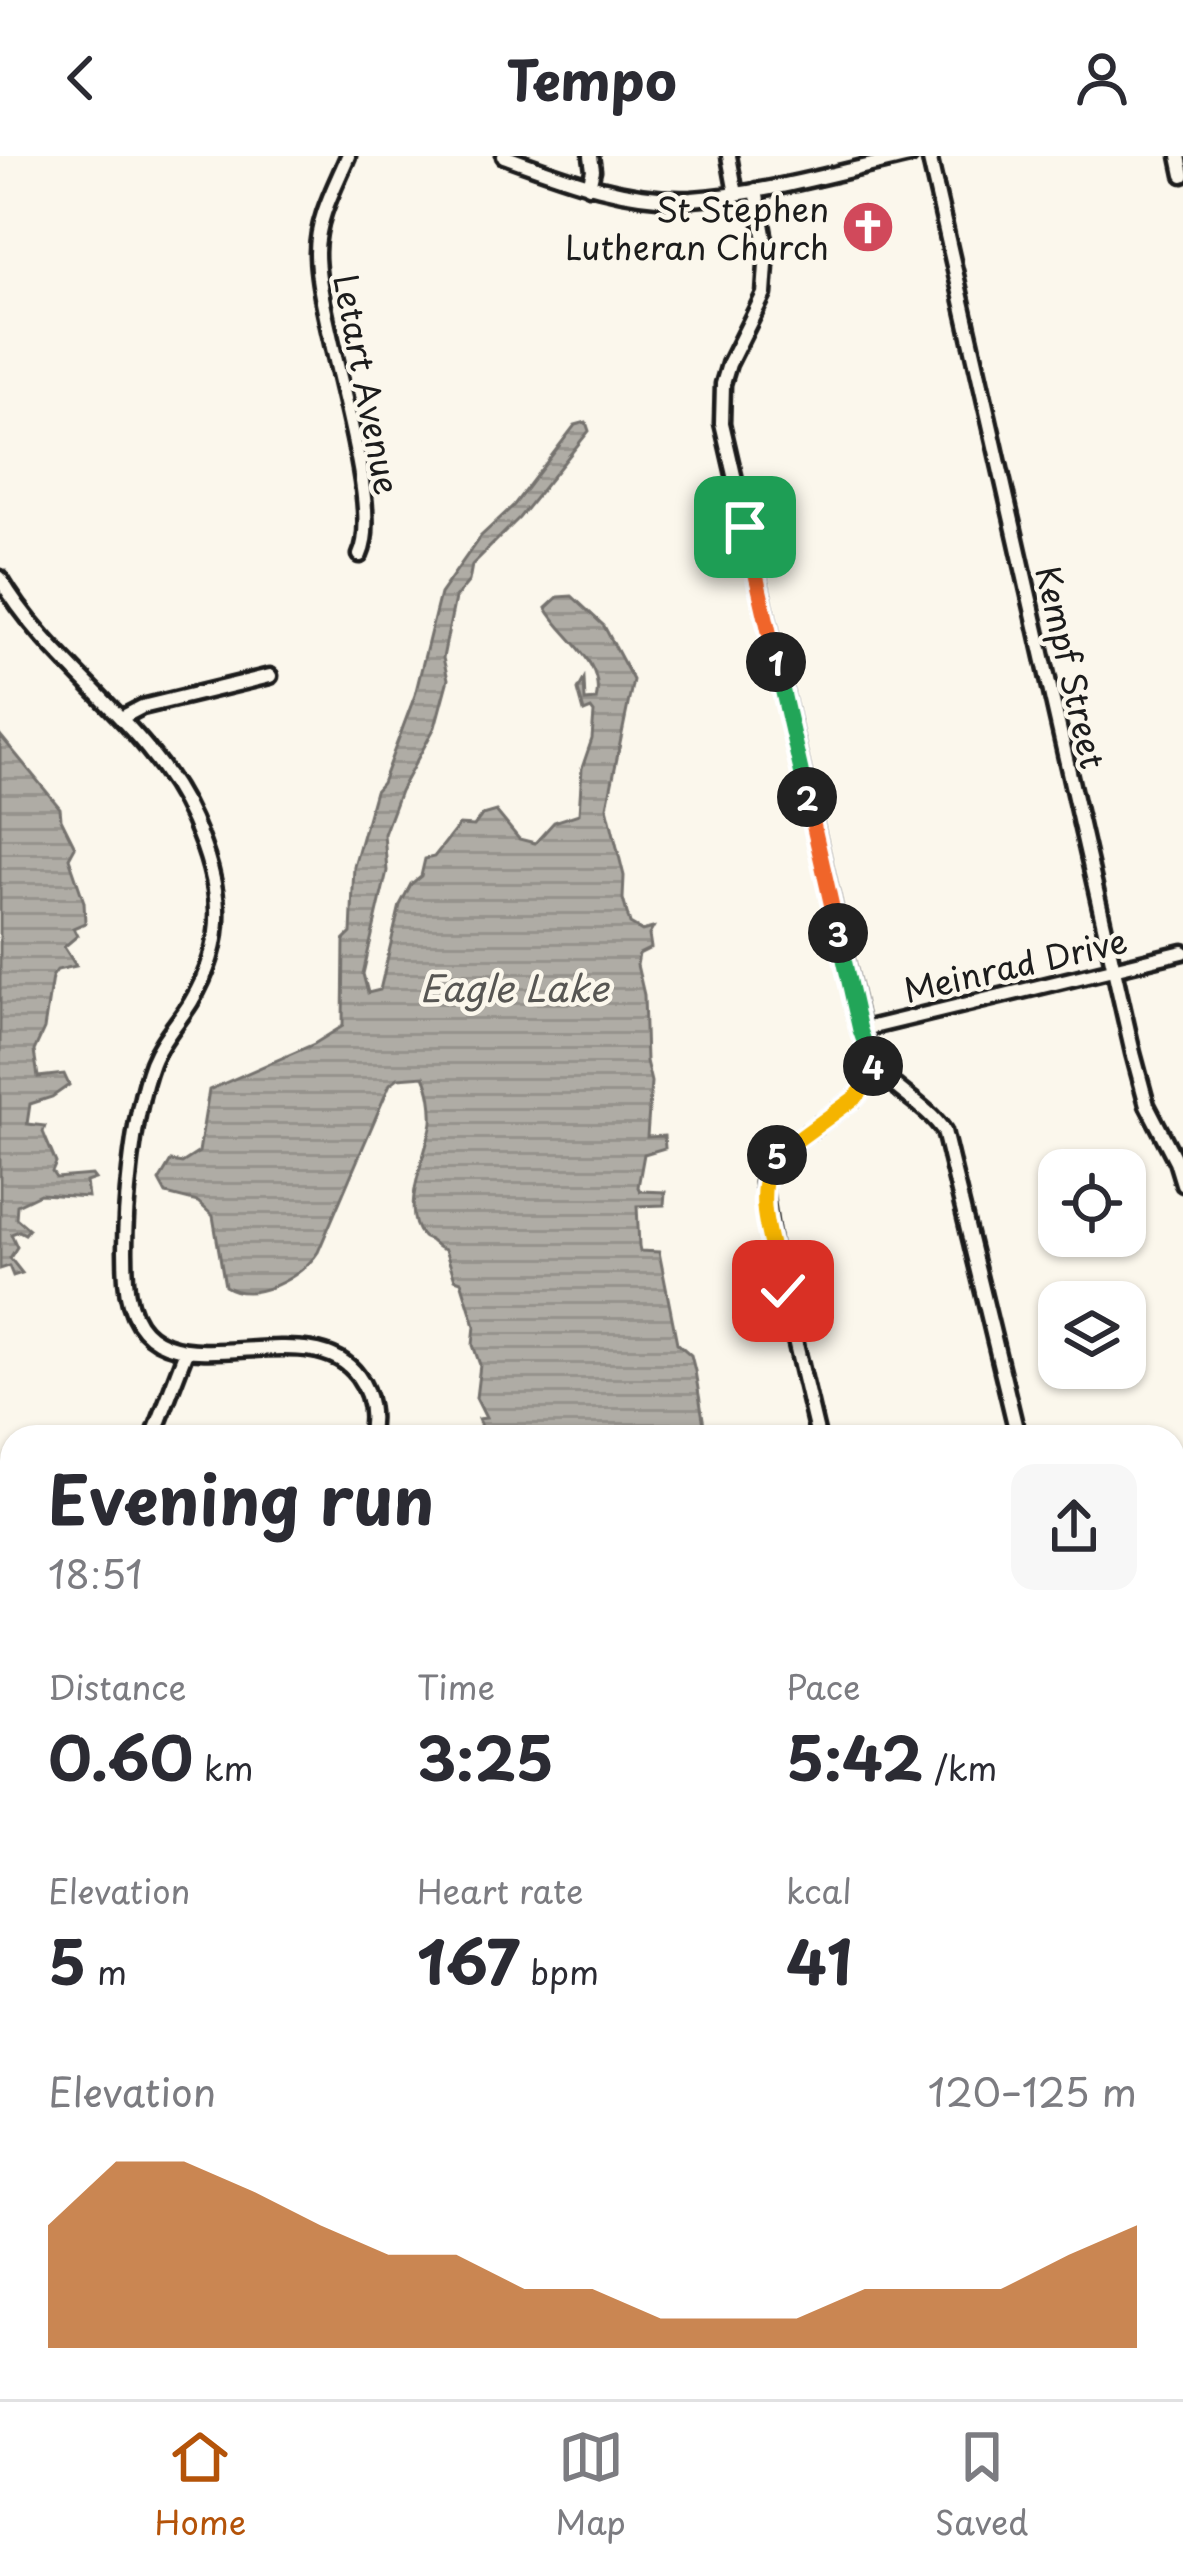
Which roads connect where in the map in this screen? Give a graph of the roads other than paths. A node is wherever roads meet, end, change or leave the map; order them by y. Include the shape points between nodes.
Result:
1 (348, 156) edge
2 (504, 156) edge
3 (591, 156) edge
4 (729, 156) edge
5 (910, 156) edge
6 (929, 156) edge
7 (1179, 156) edge
8 (886, 159) edge
9 (1183, 175) edge
10 (589, 186) junction
11 (756, 190) junction
12 (736, 194) junction
13 (360, 555) dead end
14 (0, 578) edge
15 (269, 676) dead end
16 (122, 718) junction
17 (1183, 952) edge
18 (1114, 969) junction
19 (860, 1030) junction
20 (877, 1071) junction
21 (1182, 1174) edge
22 (186, 1351) junction
23 (158, 1425) edge
24 (371, 1425) edge
25 (815, 1425) edge
26 (1015, 1425) edge

1 - 13 street, Letart Avenue via 316,250 364,490
2 - 10 street
3 - 10 street
4 - 12 street
5 - 8 street
6 - 18 street, Kempf Street
7 - 9 street
8 - 11 street
10 - 12 street via 685,199
11 - 12 street
11 - 19 street via 767,251 764,294 729,364 722,423
14 - 16 street
15 - 16 street
16 - 22 street via 192,817 218,912 211,964 161,1044 142,1093 127,1224 132,1306 154,1336
17 - 18 street, Meinrad Drive
18 - 19 street, Meinrad Drive
18 - 21 street, Kempf Street via 1147,1105
19 - 20 street
20 - 25 street via 856,1097 772,1160 763,1183
20 - 26 street via 944,1131
22 - 23 street
22 - 24 street via 327,1352 365,1386

